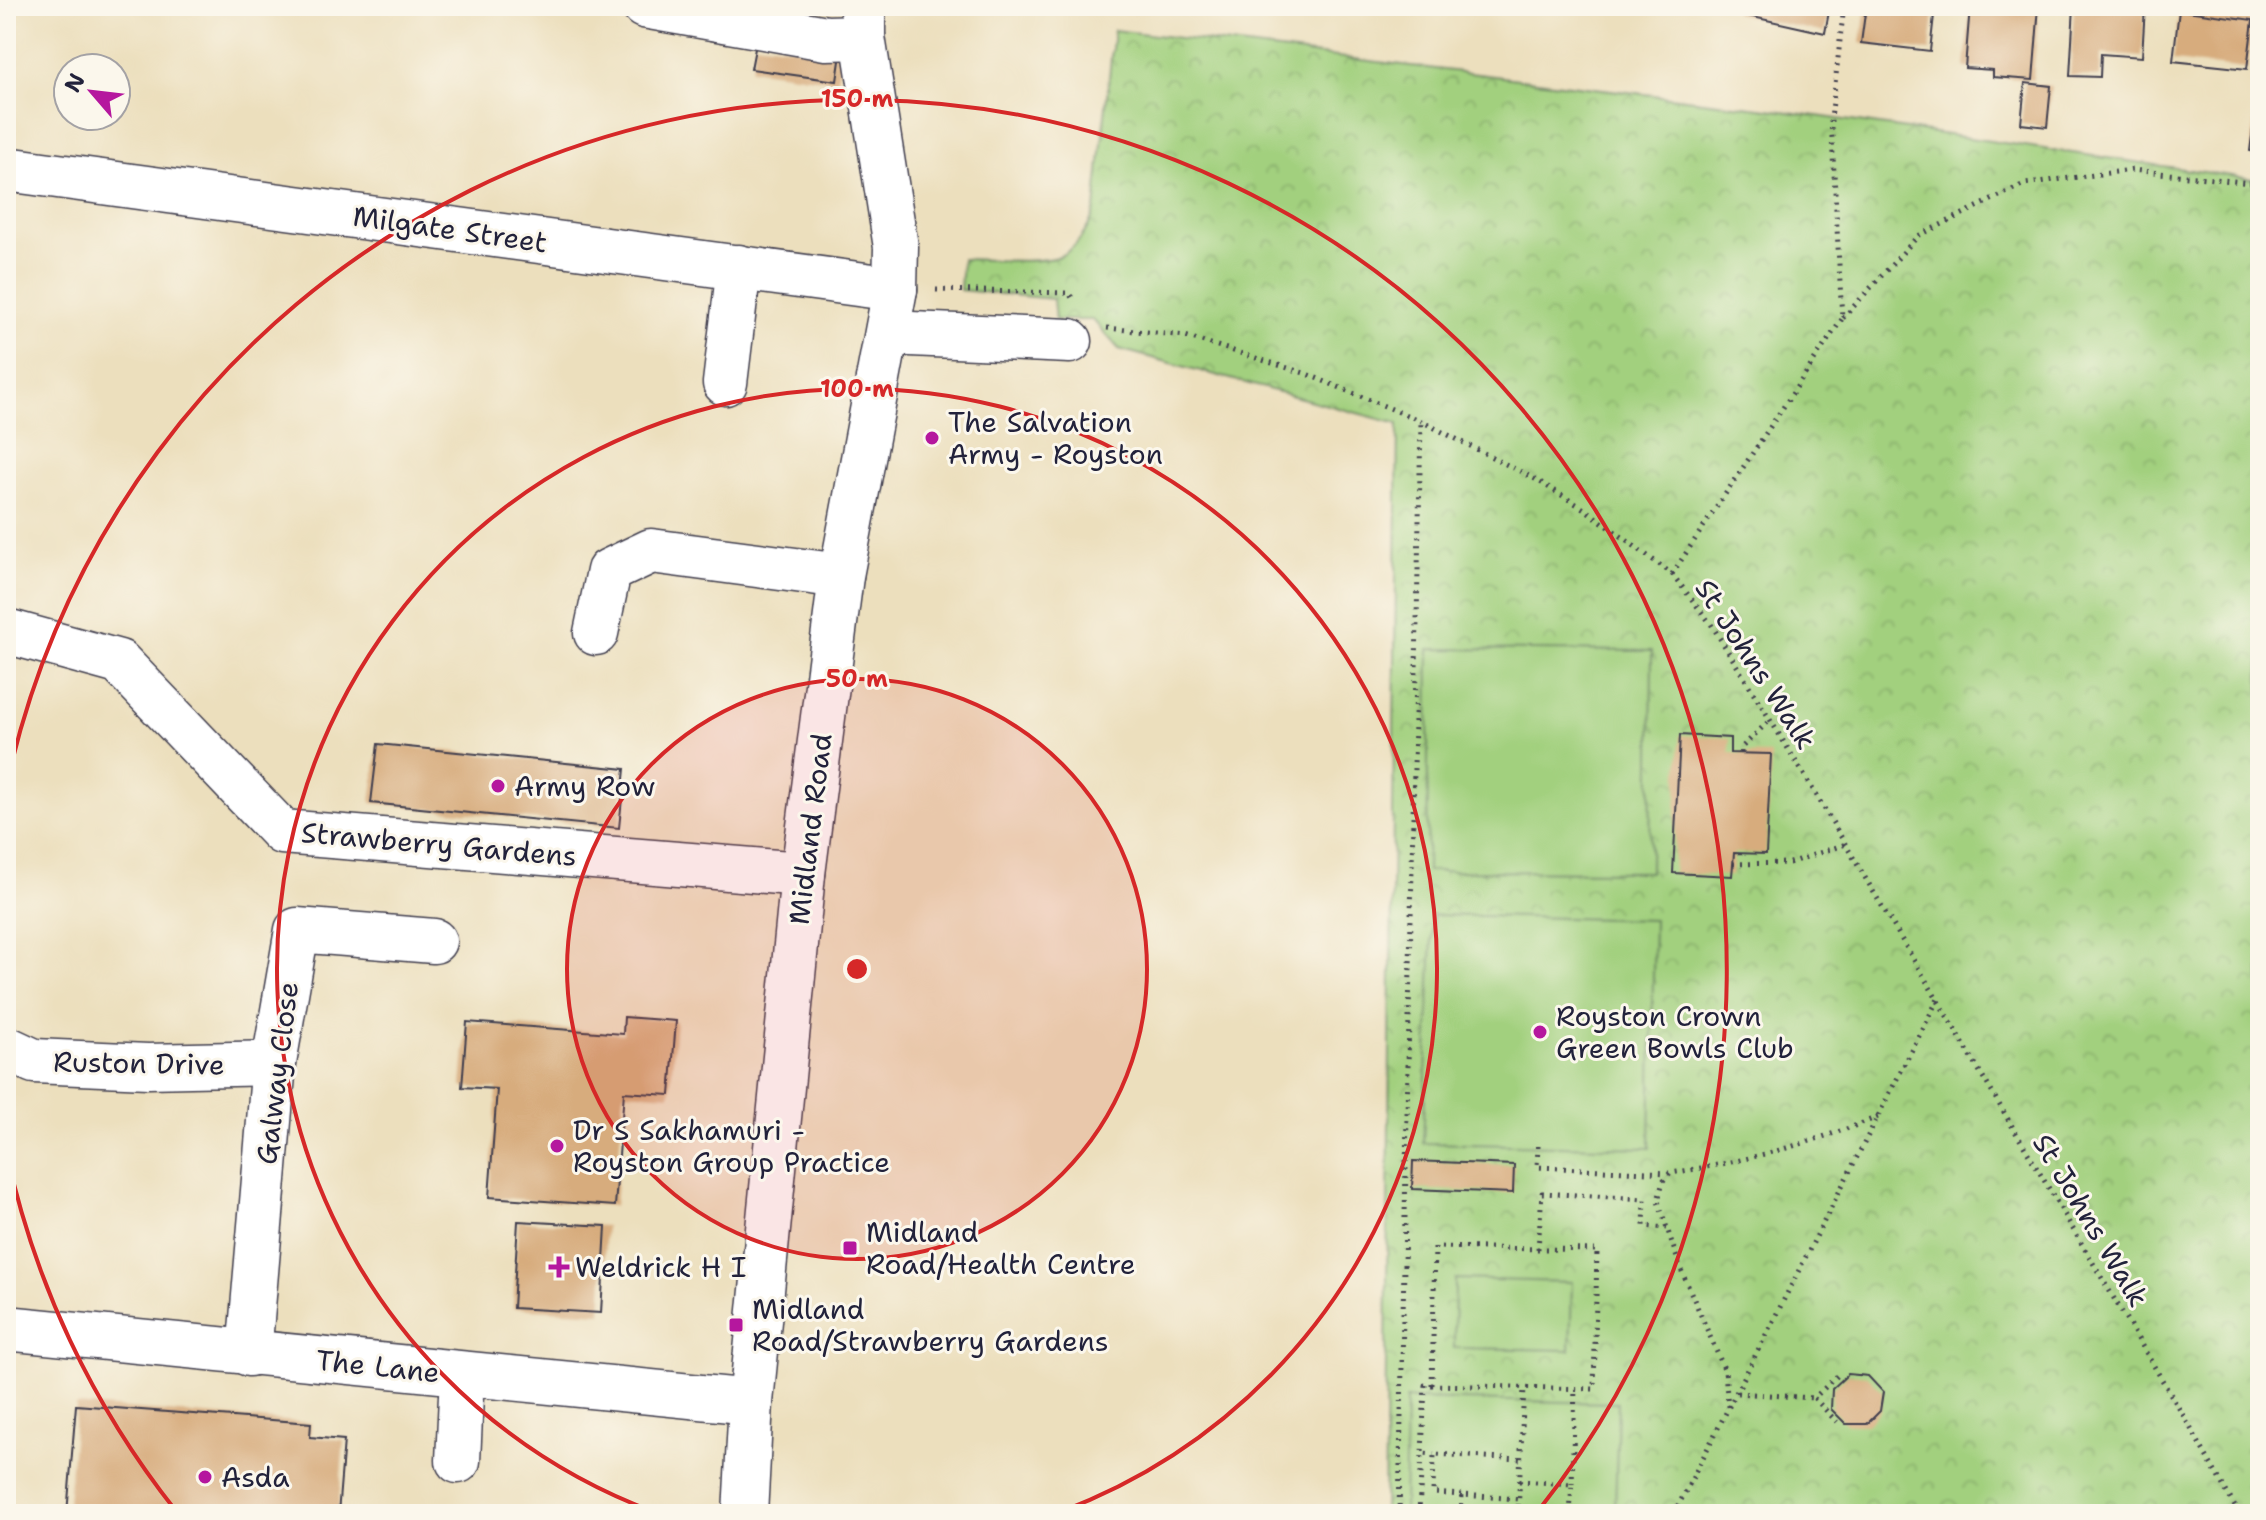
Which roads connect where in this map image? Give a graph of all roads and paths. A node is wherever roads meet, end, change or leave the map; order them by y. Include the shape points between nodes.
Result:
1 (644, 6) edge
2 (1844, 6) edge
3 (863, 21) edge
4 (6, 169) edge
5 (2260, 184) edge
6 (739, 267) junction
7 (895, 289) junction
8 (1842, 319) junction
9 (1079, 323) junction
10 (888, 333) junction
11 (725, 383) dead end
12 (1421, 421) junction
13 (1672, 574) junction
14 (841, 576) junction
15 (6, 631) edge
16 (596, 633) dead end
17 (1770, 720) junction
18 (1741, 753) dead end
19 (1846, 844) junction
20 (1733, 864) dead end
21 (803, 874) junction
22 (434, 941) dead end
23 (1938, 999) junction
24 (6, 1048) edge
25 (274, 1063) junction
26 (1880, 1117) junction
27 (1538, 1146) dead end
28 (1670, 1173) junction
29 (1667, 1228) junction
30 (1538, 1249) junction
31 (6, 1328) edge
32 (249, 1354) junction
33 (462, 1374) junction
34 (1837, 1376) dead end
35 (1432, 1385) junction
36 (1524, 1387) junction
37 (1575, 1388) junction
38 (1737, 1393) junction
39 (1814, 1398) junction
40 (751, 1402) junction
41 (1729, 1408) junction
42 (1837, 1422) dead end
43 (1422, 1453) junction
44 (1434, 1454) junction
45 (1520, 1459) junction
46 (458, 1461) dead end
47 (1519, 1481) junction
48 (1572, 1484) junction
49 (1462, 1495) junction
50 (1519, 1499) junction
51 (745, 1514) edge
52 (1399, 1514) edge
53 (1419, 1514) edge
54 (1461, 1514) edge
55 (1518, 1514) edge
56 (1570, 1514) edge
57 (1674, 1514) edge
58 (2239, 1514) edge

1 - 3 street via 826,38
2 - 8 path via 1831,119
3 - 7 street, Midland Road via 896,247
4 - 6 street, Milgate Street
5 - 8 path via 2132,170 2024,184 1918,236
6 - 7 street, Milgate Street
6 - 11 street
7 - 9 path, St Johns Walk via 1069,293
7 - 10 street, Midland Road
8 - 13 path
9 - 10 street
9 - 12 path, St Johns Walk via 1185,336 1304,373
10 - 14 street, Midland Road
12 - 13 path, St Johns Walk via 1586,510
12 - 52 path
13 - 17 path, St Johns Walk via 1711,624
14 - 16 street via 651,551 609,571
14 - 21 street, Midland Road
15 - 21 street, Strawberry Gardens via 119,662 282,832
17 - 18 path
17 - 19 path, St Johns Walk
19 - 20 path via 1789,863
19 - 23 path, St Johns Walk
21 - 40 street, Midland Road
22 - 25 street, Galway Close via 297,930
23 - 26 path
23 - 58 path, St Johns Walk
24 - 25 street, Ruston Drive via 34,1061 148,1066
25 - 32 street, Galway Close
26 - 28 path via 1742,1159
26 - 38 path
27 - 28 path via 1537,1167
28 - 29 path via 1658,1201
29 - 30 path via 1644,1226 1645,1199 1542,1193
29 - 41 path via 1725,1371
30 - 35 path via 1435,1247
30 - 37 path via 1597,1250 1594,1389
31 - 32 street, The Lane
32 - 33 street, The Lane
33 - 40 street, The Lane
33 - 46 street
34 - 39 path
35 - 36 path
35 - 43 path via 1425,1385
36 - 37 path
36 - 45 path
37 - 48 path
38 - 39 path
38 - 41 path
39 - 42 path
40 - 51 street, Midland Road
41 - 57 path
43 - 44 path
43 - 53 path
44 - 45 path
44 - 49 path via 1433,1493
45 - 47 path
47 - 48 path
47 - 50 path
48 - 56 path
49 - 50 path
49 - 54 path
50 - 55 path

